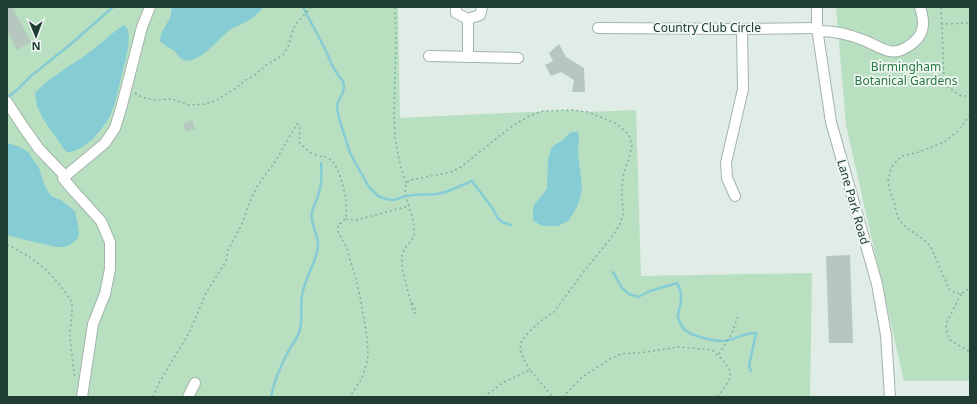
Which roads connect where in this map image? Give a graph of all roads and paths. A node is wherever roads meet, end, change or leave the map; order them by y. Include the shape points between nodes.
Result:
1 (150, 7) edge
2 (311, 7) edge
3 (395, 7) edge
4 (456, 7) edge
5 (482, 7) edge
6 (817, 7) edge
7 (920, 7) edge
8 (941, 7) edge
9 (468, 19) junction
10 (970, 23) edge
11 (941, 24) junction
12 (598, 28) dead end
13 (742, 29) junction
14 (817, 30) junction
15 (429, 56) dead end
16 (468, 57) junction
17 (518, 58) dead end
18 (126, 89) junction
19 (970, 96) edge
20 (7, 102) edge
21 (970, 115) edge
22 (66, 176) junction
23 (406, 183) junction
24 (735, 196) dead end
25 (409, 206) junction
26 (346, 219) dead end
27 (7, 245) edge
28 (970, 288) edge
29 (960, 294) junction
30 (411, 303) dead end
31 (738, 316) dead end
32 (970, 352) edge
33 (720, 354) dead end
34 (530, 370) junction
35 (195, 383) dead end
36 (82, 395) edge
37 (153, 397) edge
38 (188, 397) edge
39 (350, 397) edge
40 (484, 397) edge
41 (553, 397) edge
42 (563, 397) edge
43 (717, 397) edge
44 (890, 397) edge

1 - 18 street via 142,27
2 - 18 path via 296,24 283,55 215,101 189,106 172,99 154,100 142,97
3 - 23 path via 395,139
4 - 9 street via 456,13
5 - 9 street via 480,15
6 - 14 street, Lane Park Road
7 - 14 street, Country Club Circle via 923,25 920,36 900,51 890,52 851,36
8 - 11 path
9 - 16 street
10 - 11 path
11 - 19 path via 946,85 962,96
12 - 13 street, Country Club Circle
13 - 14 street, Country Club Circle
13 - 24 street via 743,89 726,163 726,178
14 - 44 street, Lane Park Road via 831,122 877,284 886,335
15 - 16 street
16 - 17 street
18 - 22 street via 115,128 105,143
20 - 22 street via 39,149
21 - 29 path via 957,132 944,142 902,156 891,168 888,181 899,220 931,247 949,289 955,294
22 - 36 street via 63,178 101,221 110,242 110,269 105,294 93,324
23 - 25 path via 405,193
23 - 34 path via 451,172 461,167 514,125 543,111 588,112 615,123 629,135 632,145 624,172 624,212 620,224 554,312 542,320 521,342 520,349
25 - 26 path via 356,220
25 - 30 path via 414,224 414,237 402,255 402,268 416,313 413,312
27 - 36 path via 38,262 71,300 70,335 77,388
28 - 29 path
29 - 32 path via 946,324 947,334 950,340
31 - 33 path
34 - 40 path via 502,383
34 - 41 path
35 - 38 street
37 - 39 path via 158,382 190,331 206,293 226,261 228,250 258,185 298,124 299,142 306,150 332,161 343,184 346,211 344,220 338,225 338,232 346,246 356,279 368,353 362,378
42 - 43 path via 581,378 621,354 678,347 712,350 725,363 730,370 730,378

